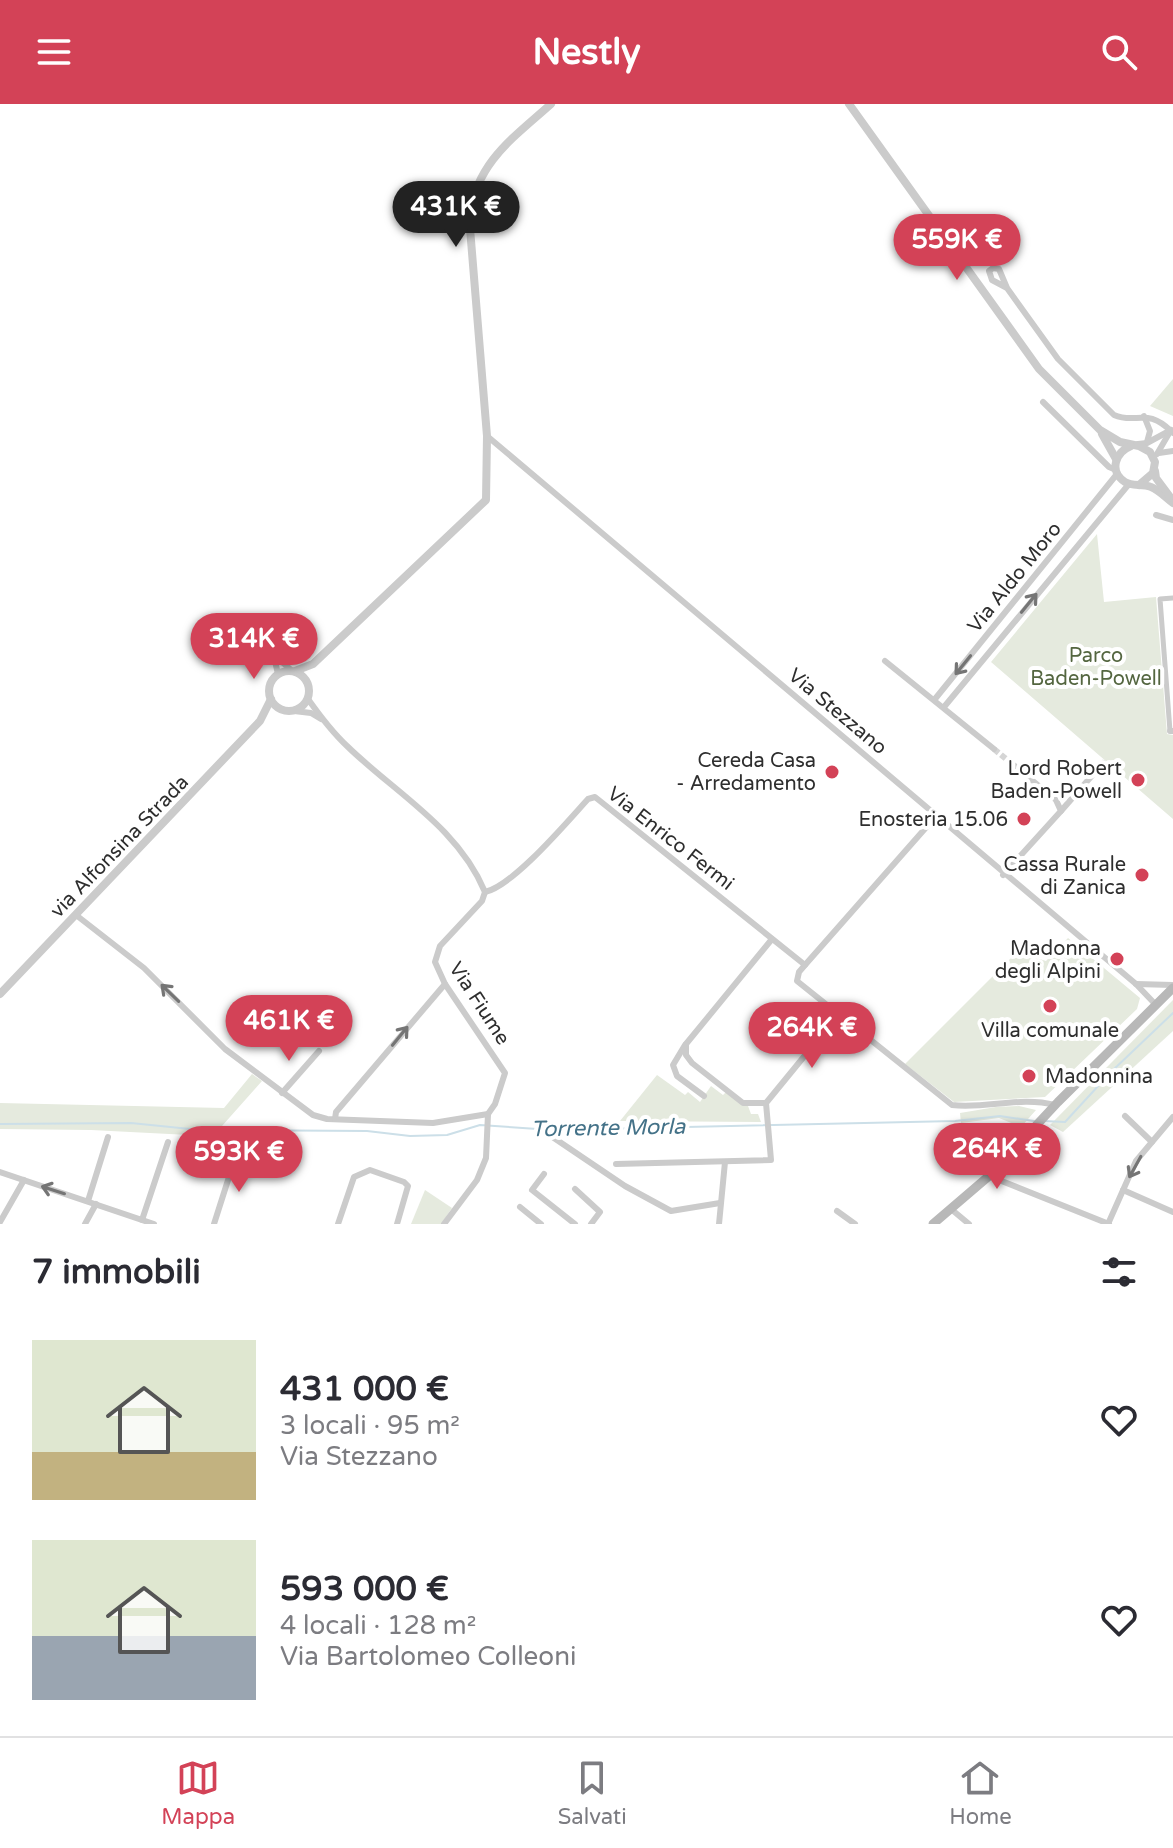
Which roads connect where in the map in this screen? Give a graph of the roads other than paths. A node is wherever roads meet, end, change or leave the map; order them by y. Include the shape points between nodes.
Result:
1 (551, 104) edge
2 (849, 104) edge
3 (1007, 288) dead end
4 (1043, 402) dead end
5 (1144, 416) junction
6 (1100, 430) junction
7 (1172, 431) edge
8 (487, 436) junction
9 (1147, 443) junction
10 (1132, 445) junction
11 (1173, 451) edge
12 (1116, 459) junction
13 (1155, 460) junction
14 (1116, 472) junction
15 (1134, 484) junction
16 (1173, 502) edge
17 (1156, 515) dead end
18 (1173, 520) edge
19 (1173, 598) edge
20 (250, 633) dead end
21 (274, 657) junction
22 (885, 661) dead end
23 (313, 664) junction
24 (293, 671) junction
25 (278, 674) junction
26 (308, 682) junction
27 (271, 699) junction
28 (308, 699) junction
29 (935, 699) junction
30 (944, 707) junction
31 (283, 710) junction
32 (294, 711) junction
33 (260, 721) junction
34 (324, 721) junction
35 (1172, 731) edge
36 (994, 749) tunnel mouth
37 (1011, 763) tunnel mouth
38 (1103, 763) dead end
39 (1061, 811) junction
40 (937, 815) junction
41 (1003, 875) junction
42 (485, 892) junction
43 (76, 915) junction
44 (772, 939) junction
45 (805, 965) junction
46 (445, 984) junction
47 (1136, 984) junction
48 (1173, 986) edge
49 (0, 994) edge
50 (1156, 1005) junction
51 (838, 1015) junction
52 (686, 1044) junction
53 (319, 1051) dead end
54 (282, 1093) junction
55 (704, 1096) dead end
56 (766, 1103) junction
57 (1055, 1105) junction
58 (488, 1116) junction
59 (1125, 1116) dead end
60 (1173, 1117) edge
61 (335, 1119) junction
62 (548, 1134) dead end
63 (108, 1137) dead end
64 (168, 1142) dead end
65 (1152, 1142) junction
66 (236, 1155) dead end
67 (725, 1162) junction
68 (616, 1164) dead end
69 (0, 1172) edge
70 (544, 1174) dead end
71 (989, 1176) junction
72 (24, 1180) junction
73 (575, 1189) dead end
74 (1123, 1190) junction
75 (88, 1201) junction
76 (720, 1203) junction
77 (96, 1204) junction
78 (520, 1207) dead end
79 (951, 1209) junction
80 (837, 1211) dead end
81 (1173, 1212) edge
82 (142, 1220) junction
83 (0, 1222) edge
84 (85, 1224) edge
85 (154, 1224) edge
86 (214, 1224) edge
87 (338, 1224) edge
88 (397, 1224) edge
89 (444, 1224) edge
90 (541, 1224) edge
91 (575, 1224) edge
92 (591, 1224) edge
93 (719, 1224) edge
94 (855, 1224) edge
95 (933, 1224) edge
96 (969, 1224) edge
97 (1108, 1224) edge

1 - 8 street via 500,150 473,191 469,216
2 - 6 street via 1039,369
3 - 5 street via 1058,359 1114,415
4 - 14 street
5 - 7 street
5 - 9 street via 1150,431
6 - 10 street
6 - 12 street
7 - 9 street
7 - 13 street
8 - 23 street via 486,500
8 - 40 street, Via Stezzano
9 - 10 street
10 - 12 street
10 - 13 street via 1145,448
11 - 13 street via 1164,450
12 - 14 street
13 - 15 street via 1150,479
13 - 16 street via 1156,478
14 - 15 street
14 -> 29 street, Via Aldo Moro
15 - 16 street via 1151,487
30 -> 15 street, Via Aldo Moro
17 - 18 street
19 - 35 street via 1160,599
20 - 21 street
21 - 24 street
21 - 25 street
22 - 29 street
23 - 24 street
23 - 26 street
24 - 25 street
24 - 26 street
25 - 27 street via 270,685
26 - 28 street
27 - 31 street
27 - 33 street
28 - 32 street
28 - 34 street
29 - 30 street
30 - 36 street
31 - 32 street
31 - 33 street
32 - 34 street
33 - 43 street, via Alfonsina Strada
34 - 42 street via 349,749 437,822
37 - 39 street via 1056,800
38 - 39 street
39 - 41 street
40 - 41 street, Via Stezzano
40 - 45 street
41 - 47 street, Via Stezzano
42 - 44 street, Via Enrico Fermi via 512,877 593,797
42 - 46 street, Via Fiume via 437,951 435,962
43 - 49 street, via Alfonsina Strada
54 -> 43 street via 225,1049 144,968
44 - 45 street, Via Enrico Fermi
44 - 52 street
45 - 51 street via 797,981
46 - 58 street, Via Fiume via 504,1067 504,1080
61 -> 46 street
47 - 48 street
47 - 50 street, Via Stezzano
48 - 50 main road
50 - 57 main road
51 - 56 street
51 - 57 street via 952,1105
52 - 55 street via 673,1065 677,1076
52 - 56 street via 692,1063 743,1103
53 - 54 street
54 - 61 street via 313,1115
56 - 67 street via 771,1160
57 - 71 main road
58 - 61 street via 433,1123
58 - 89 street, Via Fiume via 486,1158 477,1180
59 - 65 street
60 - 65 street
62 - 76 street via 671,1211
63 - 75 street
64 - 82 street
65 -> 74 street
66 - 86 street
67 - 68 street
67 - 76 street
69 - 72 street
70 - 91 street via 532,1190
71 - 79 main road
71 - 97 street
75 -> 72 street
72 - 83 street
73 - 92 street via 600,1212
74 - 81 street
74 - 97 street
75 - 77 street
76 - 93 street
77 - 82 street
77 - 84 street
78 - 90 street
79 - 95 main road
79 - 96 street
80 - 94 street
82 - 85 street
87 - 88 street via 354,1177 370,1170 408,1186

